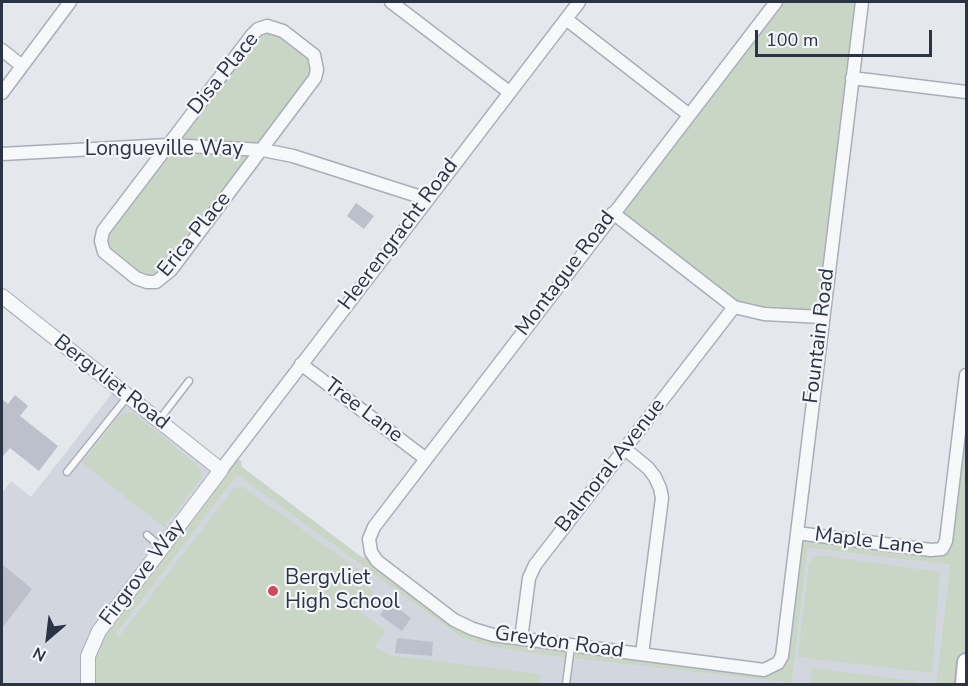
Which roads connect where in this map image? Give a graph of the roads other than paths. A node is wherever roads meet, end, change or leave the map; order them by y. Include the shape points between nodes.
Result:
1 (70, 2) edge
2 (391, 2) edge
3 (579, 2) edge
4 (776, 2) edge
5 (862, 2) edge
6 (566, 19) junction
7 (2, 50) edge
8 (22, 66) junction
9 (852, 78) junction
10 (509, 92) junction
11 (966, 92) edge
12 (2, 93) edge
13 (688, 114) junction
14 (168, 145) junction
15 (263, 150) junction
16 (2, 154) edge
17 (427, 199) junction
18 (613, 213) junction
19 (2, 296) edge
20 (734, 307) junction
21 (822, 317) junction
22 (301, 364) junction
23 (966, 375) edge
24 (189, 381) dead end
25 (128, 396) junction
26 (159, 421) junction
27 (625, 448) junction
28 (426, 459) junction
29 (221, 470) junction
30 (67, 472) dead end
31 (797, 533) junction
32 (147, 536) dead end
33 (162, 548) junction
34 (371, 552) joint
35 (521, 639) junction
36 (571, 646) junction
37 (642, 654) junction
38 (966, 662) edge
39 (772, 668) joint
40 (88, 684) edge
41 (567, 684) edge
42 (964, 684) edge

1 - 8 street
2 - 10 street
3 - 6 street, Heerengracht Road
4 - 13 street, Montague Road
5 - 9 street, Fountain Road
6 - 10 street, Heerengracht Road
6 - 13 street
7 - 8 street
8 - 12 street
9 - 11 street
9 - 21 street, Fountain Road
10 - 17 street, Heerengracht Road
13 - 18 street, Montague Road
14 - 15 street, Longueville Way
14 - 15 street, Disa Place via 252,35 267,26 284,31 314,55 317,70 307,91
14 - 15 street, Erica Place via 103,231 101,241 104,252 136,278 147,282 156,282 171,270
14 - 16 street, Longueville Way
15 - 17 street, Longueville Way
17 - 22 street, Heerengracht Road
18 - 20 street
18 - 28 street, Montague Road
19 - 25 street, Bergvliet Road
20 - 21 street via 764,314
20 - 27 street, Balmoral Avenue
21 - 31 street, Fountain Road
22 - 28 street, Tree Lane
22 - 29 street, Heerengracht Road
23 - 31 street, Maple Lane via 942,549
24 - 26 lane
25 - 26 street, Bergvliet Road
25 - 30 lane
26 - 29 street, Bergvliet Road
27 - 35 street, Balmoral Avenue via 536,565 529,578
27 - 37 street via 655,477 662,498
28 - 34 street, Montague Road via 374,526 369,539
29 - 33 street, Firgrove Way
31 - 39 street, Fountain Road via 782,656
32 - 33 lane
33 - 40 street, Firgrove Way via 94,639 87,664
34 - 35 street, Greyton Road via 377,561 454,620 493,635
35 - 36 street, Greyton Road
36 - 37 street, Greyton Road
36 - 41 lane
37 - 39 street, Greyton Road
38 - 42 main road

